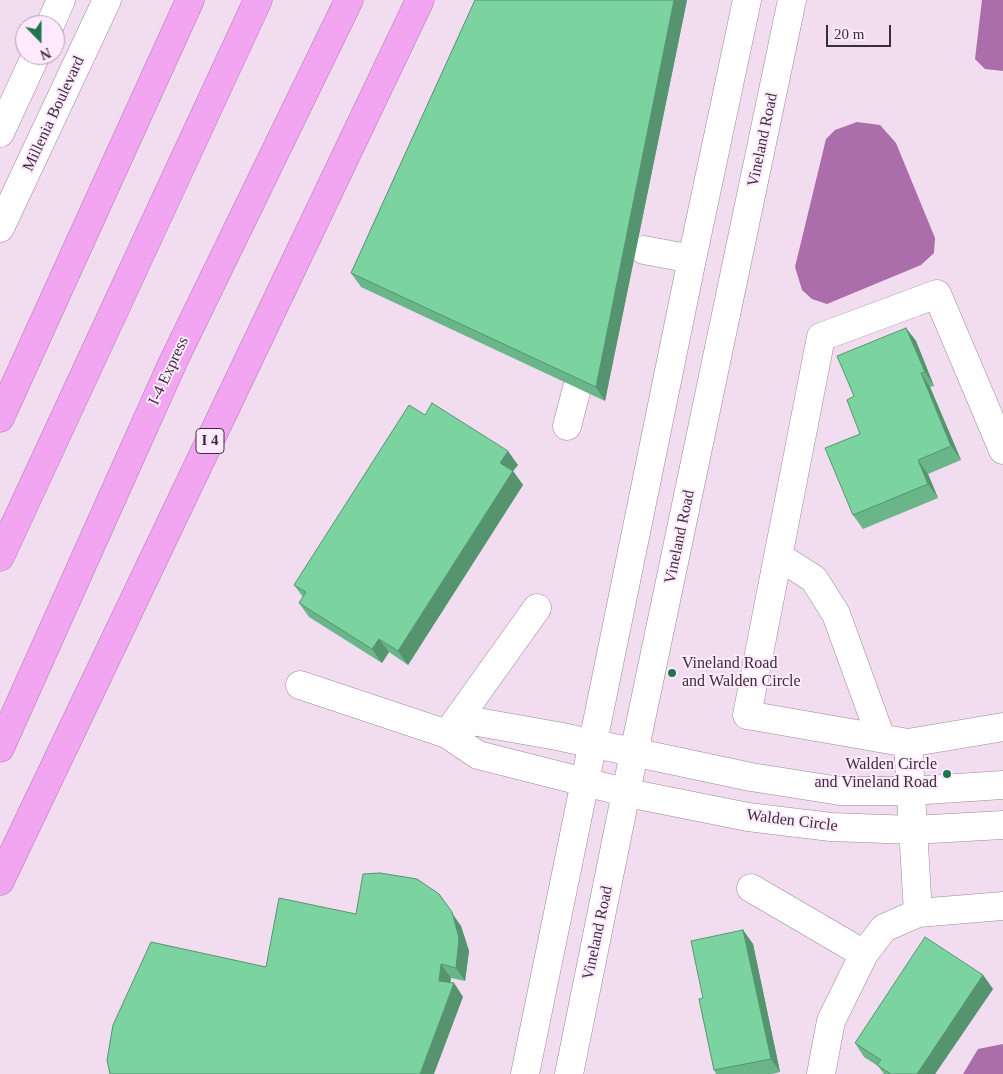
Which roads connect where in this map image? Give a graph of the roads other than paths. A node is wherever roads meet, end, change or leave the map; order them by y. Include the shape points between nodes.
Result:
1 (61, 0) edge
2 (108, 0) edge
3 (190, 0) edge
4 (258, 0) edge
5 (349, 0) edge
6 (420, 0) edge
7 (747, 0) edge
8 (792, 0) edge
9 (54, 15) edge
10 (31, 65) edge
11 (0, 133) edge
12 (0, 228) edge
13 (644, 250) dead end
14 (692, 259) junction
15 (577, 388) edge
16 (0, 418) edge
17 (567, 426) dead end
18 (1003, 450) edge
19 (778, 556) junction
20 (0, 557) edge
21 (537, 608) dead end
22 (300, 685) dead end
23 (1003, 727) edge
24 (446, 734) junction
25 (881, 738) junction
26 (908, 743) junction
27 (593, 744) junction
28 (0, 748) edge
29 (634, 753) junction
30 (585, 782) junction
31 (1003, 785) edge
32 (911, 791) junction
33 (628, 792) junction
34 (1003, 825) edge
35 (913, 830) junction
36 (0, 881) edge
37 (751, 888) dead end
38 (1003, 906) edge
39 (918, 912) junction
40 (864, 954) junction
41 (525, 1074) edge
42 (569, 1074) edge
43 (821, 1074) edge

1 - 9 street
2 - 12 street, Millenia Boulevard
3 - 16 highway
4 - 20 highway
5 - 28 highway, I-4 Express via 173,362
6 - 36 highway, I 4
7 - 14 street
8 - 29 street, Vineland Road
10 - 11 street
13 - 14 street
14 - 27 street
15 - 17 street
18 - 19 street via 937,294 821,337
19 - 25 street via 814,580 836,614
19 - 25 street via 747,715
21 - 24 street
22 - 24 street, Walden Circle
23 - 26 street
24 - 27 street via 472,721
24 - 30 street, Walden Circle via 478,755
25 - 26 street
26 - 32 street
27 - 29 street
27 - 30 street
29 - 32 street via 840,792
29 - 33 street, Vineland Road
30 - 33 street, Walden Circle
30 - 41 street
31 - 32 street
32 - 35 street
33 - 35 street, Walden Circle via 748,817 831,827
33 - 42 street, Vineland Road
34 - 35 street, Walden Circle
35 - 39 street
37 - 40 street
38 - 39 street
39 - 40 street via 884,928
40 - 43 street via 831,1022

